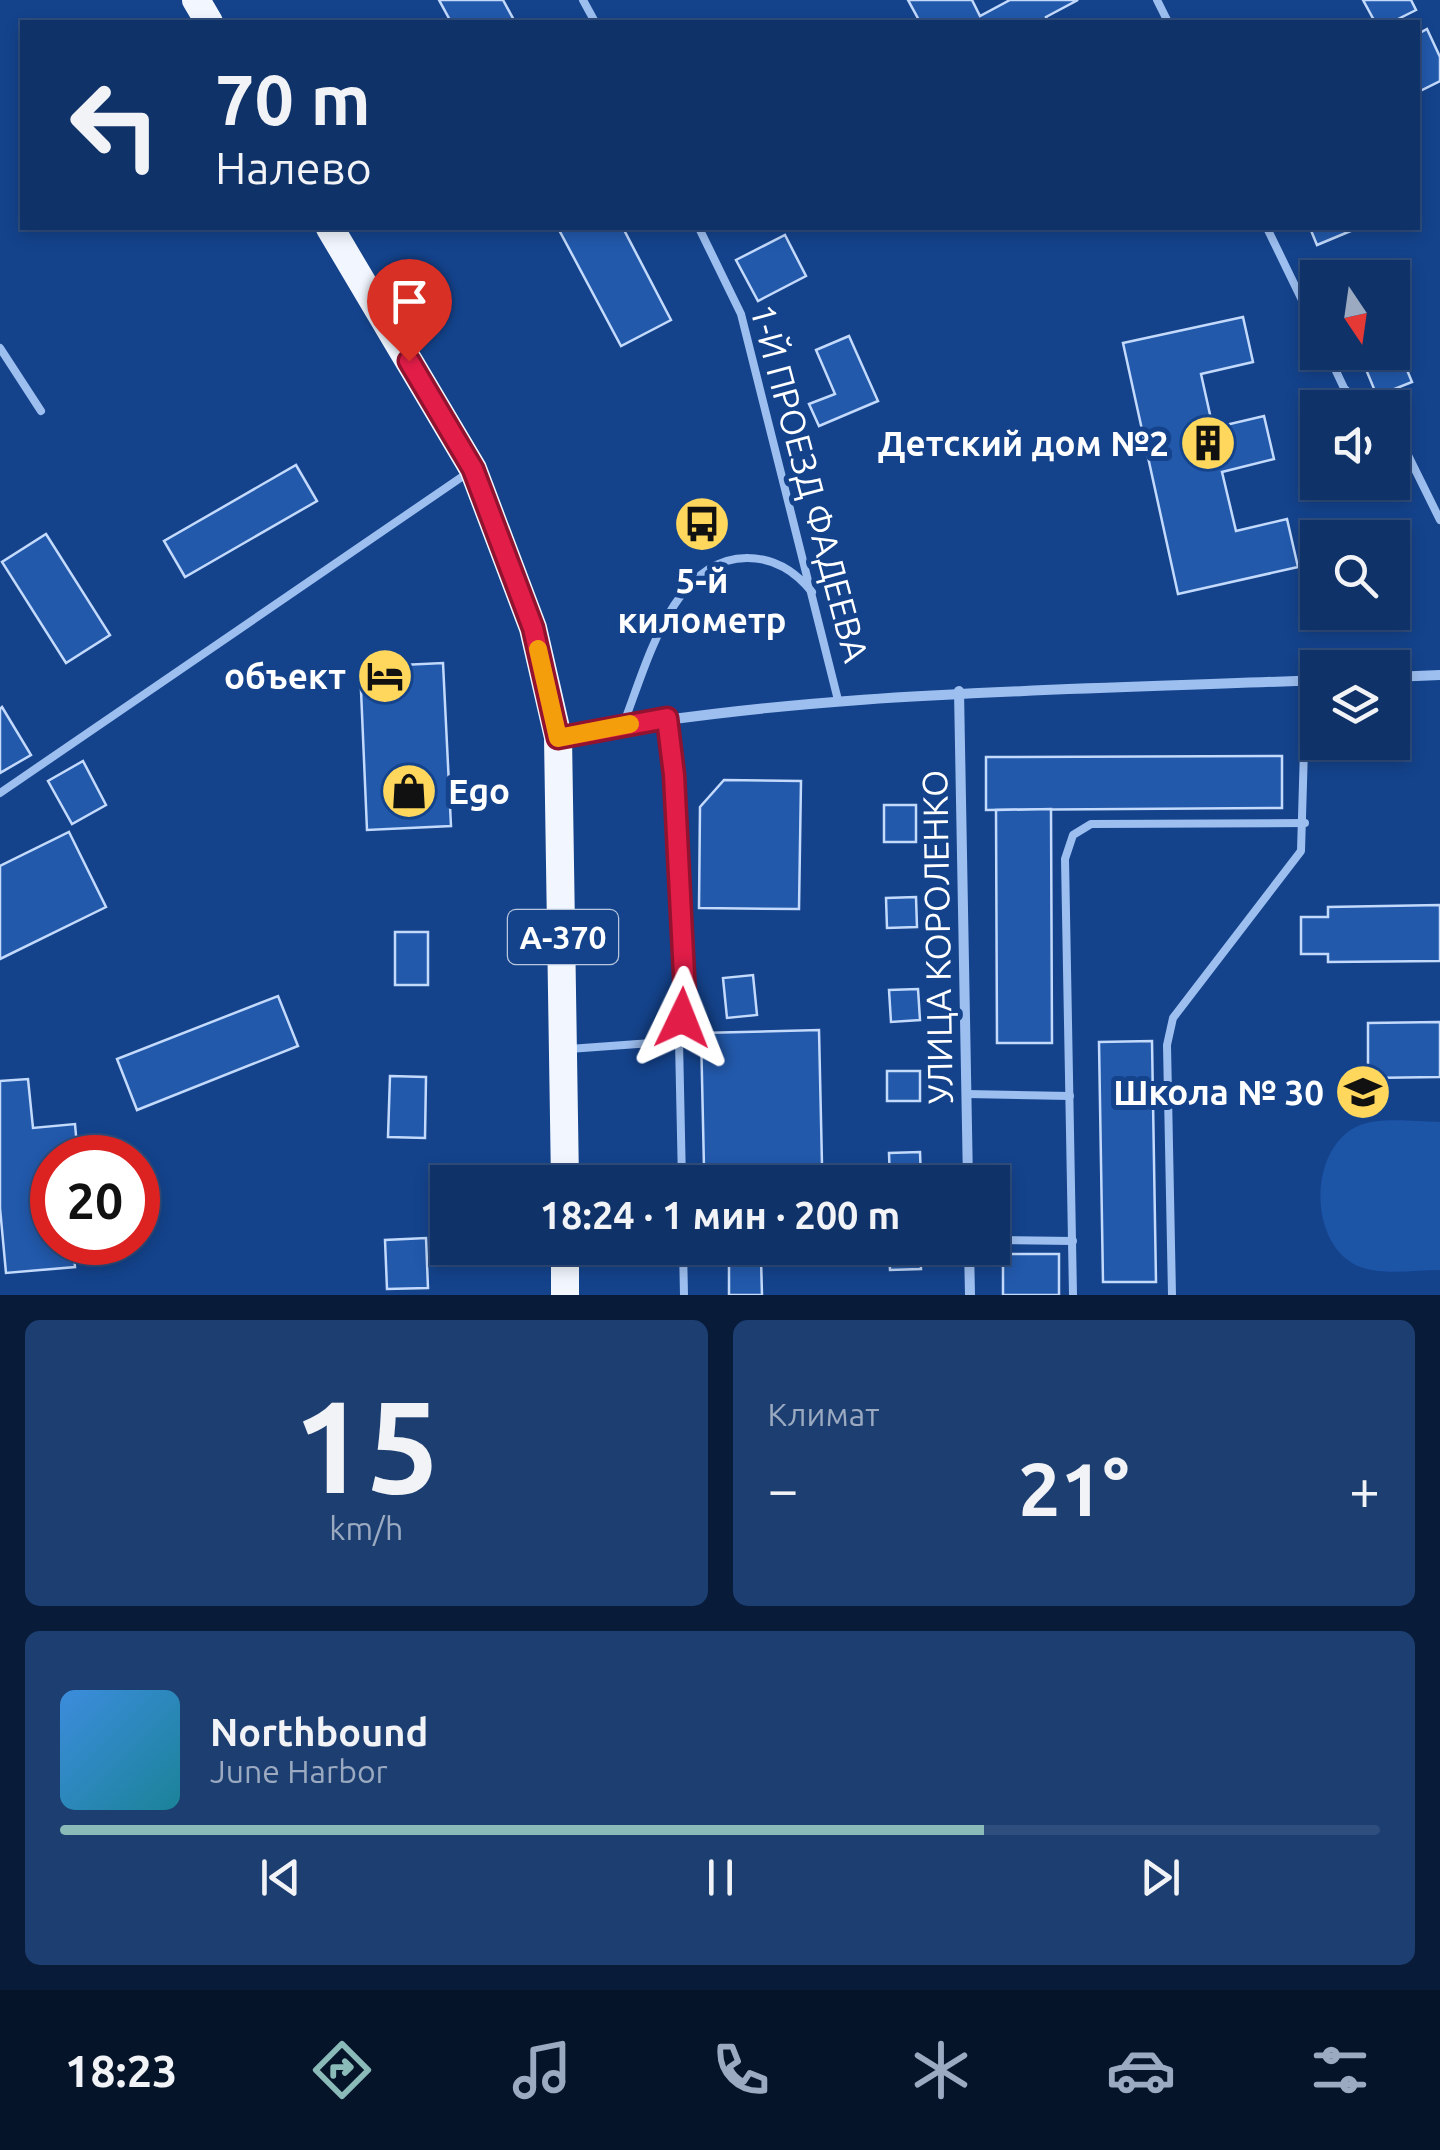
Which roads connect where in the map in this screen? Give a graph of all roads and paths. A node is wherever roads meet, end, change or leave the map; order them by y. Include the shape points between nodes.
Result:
1 (331, 230) edge
2 (700, 230) edge
3 (1268, 230) edge
4 (1300, 296) edge
5 (0, 348) edge
6 (40, 412) dead end
7 (1410, 459) edge
8 (473, 469) junction
9 (1440, 520) edge
10 (815, 596) junction
11 (1440, 675) edge
12 (1410, 676) edge
13 (1300, 680) edge
14 (958, 691) junction
15 (838, 700) junction
16 (667, 718) junction
17 (623, 725) junction
18 (558, 738) junction
19 (1308, 760) edge
20 (0, 793) edge
21 (1305, 823) junction
22 (679, 1041) junction
23 (564, 1050) junction
24 (967, 1094) junction
25 (1070, 1096) junction
26 (564, 1165) edge
27 (682, 1165) edge
28 (968, 1165) edge
29 (1010, 1240) edge
30 (1073, 1240) junction
31 (565, 1265) edge
32 (683, 1265) edge
33 (969, 1265) edge
34 (565, 1295) edge
35 (684, 1295) edge
36 (970, 1295) edge
37 (1073, 1295) edge
38 (1172, 1295) edge

1 - 8 highway, А-370
2 - 10 lane, 1-Й ПРОЕЗД ФАДЕЕВА via 741,314
3 - 4 lane
5 - 6 lane
7 - 9 lane
8 - 18 highway, А-370 via 533,628
8 - 20 lane
10 - 15 lane, 1-Й ПРОЕЗД ФАДЕЕВА
10 - 17 lane via 780,564 762,558 722,559 707,567 672,611
11 - 12 street
13 - 14 street
14 - 15 street
14 - 24 street, УЛИЦА КОРОЛЕНКО
15 - 16 street
16 - 17 street
16 - 22 lane via 685,995
17 - 18 street
18 - 23 highway, А-370
19 - 21 lane
21 - 25 lane via 1091,824 1073,835 1065,860
21 - 38 lane via 1300,851 1173,1018 1167,1044
22 - 23 lane
22 - 27 lane
23 - 26 highway, А-370
24 - 25 lane
24 - 28 street, УЛИЦА КОРОЛЕНКО
25 - 30 lane
29 - 30 lane
30 - 37 lane
31 - 34 highway
32 - 35 lane
33 - 36 street

